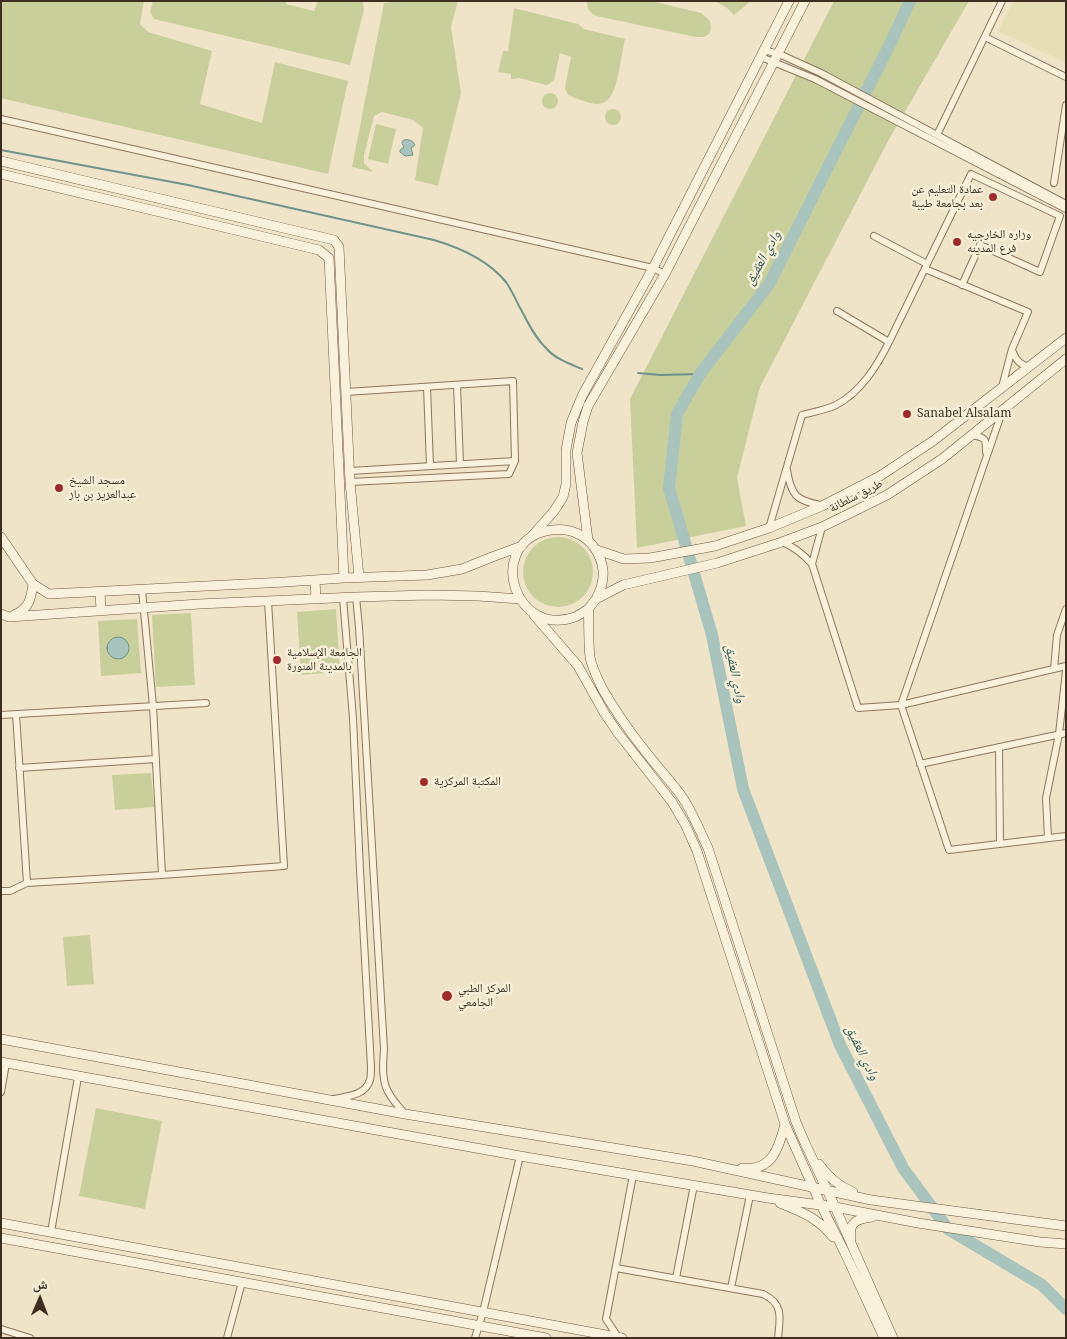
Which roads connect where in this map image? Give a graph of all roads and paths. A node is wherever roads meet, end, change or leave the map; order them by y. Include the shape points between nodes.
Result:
1 (790, 1) edge
2 (805, 1) edge
3 (1002, 1) edge
4 (985, 37) junction
5 (763, 54) junction
6 (776, 58) junction
7 (1066, 77) edge
8 (1066, 107) edge
9 (1, 119) edge
10 (1064, 131) edge
11 (937, 135) junction
12 (1, 161) edge
13 (1, 174) edge
14 (1054, 183) dead end
15 (1066, 204) edge
16 (1066, 209) edge
17 (874, 236) dead end
18 (926, 267) junction
19 (653, 268) junction
20 (665, 274) junction
21 (962, 285) junction
22 (837, 311) dead end
23 (1066, 338) edge
24 (890, 342) junction
25 (1012, 349) junction
26 (1066, 359) edge
27 (1030, 367) junction
28 (457, 385) junction
29 (427, 387) junction
30 (1002, 388) junction
31 (346, 392) junction
32 (1002, 411) junction
33 (973, 435) junction
34 (987, 455) junction
35 (516, 461) junction
36 (460, 464) junction
37 (430, 466) junction
38 (786, 469) junction
39 (350, 471) junction
40 (350, 482) junction
41 (822, 506) junction
42 (822, 527) junction
43 (769, 528) junction
44 (1, 537) edge
45 (588, 540) junction
46 (782, 542) junction
47 (524, 544) junction
48 (596, 550) junction
49 (812, 564) junction
50 (358, 577) junction
51 (344, 578) junction
52 (316, 580) junction
53 (33, 584) junction
54 (142, 590) junction
55 (100, 592) junction
56 (356, 597) junction
57 (343, 598) junction
58 (316, 599) junction
59 (520, 599) junction
60 (596, 600) junction
61 (268, 601) junction
62 (144, 607) junction
63 (529, 609) junction
64 (1066, 609) edge
65 (588, 610) junction
66 (101, 611) junction
67 (5, 615) edge
68 (1066, 666) edge
69 (1054, 669) junction
70 (1066, 671) edge
71 (206, 703) dead end
72 (901, 705) junction
73 (153, 706) junction
74 (16, 714) junction
75 (1, 715) edge
76 (1062, 734) edge
77 (999, 747) junction
78 (156, 759) junction
79 (920, 764) junction
80 (19, 768) junction
81 (1066, 836) edge
82 (1048, 838) junction
83 (1000, 844) junction
84 (162, 874) junction
85 (27, 883) junction
86 (1, 892) edge
87 (1, 1039) edge
88 (370, 1048) junction
89 (384, 1049) junction
90 (3, 1062) edge
91 (78, 1077) junction
92 (1, 1092) edge
93 (329, 1100) junction
94 (405, 1114) junction
95 (785, 1124) junction
96 (805, 1143) junction
97 (520, 1156) junction
98 (693, 1161) junction
99 (634, 1175) junction
100 (694, 1185) junction
101 (813, 1187) junction
102 (828, 1190) junction
103 (750, 1194) junction
104 (768, 1198) junction
105 (871, 1200) junction
106 (821, 1205) junction
107 (835, 1207) junction
108 (877, 1216) junction
109 (1, 1223) edge
110 (1066, 1226) edge
111 (51, 1232) junction
112 (1, 1238) edge
113 (1066, 1244) edge
114 (849, 1250) junction
115 (616, 1268) junction
116 (676, 1278) junction
117 (242, 1282) junction
118 (731, 1288) junction
119 (483, 1312) junction
120 (478, 1325) junction
121 (1, 1329) edge
122 (620, 1337) edge
123 (30, 1338) edge
124 (227, 1338) edge
125 (475, 1338) edge
126 (546, 1338) edge
127 (778, 1338) edge
128 (884, 1338) edge
129 (893, 1338) edge

1 - 5 main road
2 - 6 main road
3 - 4 street
4 - 7 street
4 - 11 street
5 - 6 street
5 - 19 main road
6 - 11 street via 821,73
6 - 16 street
6 - 20 main road
8 - 10 street
9 - 19 street
10 - 14 street
11 - 15 street
12 - 31 main road via 334,240 339,247
13 - 51 main road via 319,250 329,258
17 - 18 street
18 - 21 street
18 - 21 street via 971,174 1060,216 1040,272 980,245
18 - 24 street
19 - 20 street
19 - 47 main road via 582,396 571,423 563,497
20 - 45 main road via 588,406 583,422 577,453
21 - 25 street via 1028,312
22 - 24 street
23 - 27 main road, طريق سلطانة
24 - 38 street via 877,365 851,394 837,405 802,415
25 - 27 street via 1022,365
25 - 30 street
26 - 32 main road, طريق سلطانة
27 - 30 main road, طريق سلطانة
28 - 29 street
28 - 35 street via 513,381
28 - 36 street
29 - 31 street
29 - 37 street
30 - 41 main road, طريق سلطانة via 933,441 880,476
31 - 39 main road
32 - 33 main road, طريق سلطانة
32 - 34 street
33 - 34 street via 986,441
33 - 42 main road, طريق سلطانة via 887,494
34 - 72 street
35 - 36 street
35 - 40 street via 509,474
36 - 37 street
37 - 39 street
38 - 41 street via 792,491 798,498
38 - 43 street
39 - 40 main road
40 - 50 main road
41 - 43 main road, طريق سلطانة
42 - 46 main road, طريق سلطانة
42 - 49 street
43 - 48 main road, طريق سلطانة via 714,546 650,558 624,559
44 - 53 main road
45 - 47 main road via 564,529 538,534
45 - 48 main road
46 - 49 street via 801,552
46 - 60 main road, طريق سلطانة via 717,563 622,586
47 - 50 main road via 462,570 427,575
47 - 59 main road via 513,565 513,579
48 - 60 main road via 604,575
49 - 72 street via 858,708
50 - 51 main road
51 - 52 main road
52 - 54 main road
52 - 58 main road
53 - 55 main road via 49,594
53 - 67 main road via 28,604 22,612
54 - 55 main road
54 - 62 street
55 - 66 main road
56 - 57 main road
56 - 59 main road via 439,595
56 - 89 street
57 - 58 main road
57 - 88 street via 353,718
58 - 61 main road
59 - 63 main road
60 - 65 main road
61 - 62 main road
61 - 84 street via 284,866
62 - 66 main road
62 - 73 street
63 - 65 main road via 548,618 562,620
63 - 95 main road via 578,666 605,714 685,824 697,851
64 - 69 street via 1057,634
65 - 96 main road via 592,668 624,725 681,796 708,848
66 - 67 main road
68 - 69 street
69 - 72 street
70 - 76 street
71 - 73 street
72 - 79 street
73 - 74 street
73 - 78 street
74 - 75 street
74 - 80 street
76 - 77 street
76 - 82 street via 1046,798
77 - 79 street
77 - 83 street
78 - 80 street
78 - 84 street
79 - 83 street via 949,850
80 - 85 street
81 - 82 street
82 - 83 street
84 - 85 street
85 - 86 street
87 - 93 main road
88 - 89 street
88 - 93 street via 370,1081 363,1091
89 - 94 street via 385,1087
90 - 91 main road
90 - 92 street
91 - 97 main road
91 - 111 street
93 - 94 main road
94 - 98 main road
95 - 98 main road via 781,1142 772,1158 757,1167
95 - 101 main road
96 - 102 main road
96 - 105 main road via 831,1179
97 - 99 main road
97 - 119 street
98 - 101 main road
99 - 100 main road
99 - 115 street
100 - 103 main road
100 - 116 street
101 - 102 main road
101 - 106 main road
102 - 105 main road
102 - 107 main road
103 - 104 main road
103 - 118 street
104 - 106 main road
104 - 114 main road via 819,1222
105 - 110 main road
106 - 107 main road
106 - 114 main road
107 - 108 main road
107 - 114 main road
108 - 113 main road
108 - 114 main road via 859,1219 852,1225
109 - 111 main road
111 - 119 main road
112 - 117 main road
114 - 128 main road
114 - 129 main road
115 - 116 street
115 - 122 street via 606,1318
116 - 118 street
117 - 120 main road
117 - 124 street
118 - 127 street via 771,1298 780,1313
119 - 120 street
119 - 122 main road
120 - 125 street
120 - 126 main road
121 - 123 street

